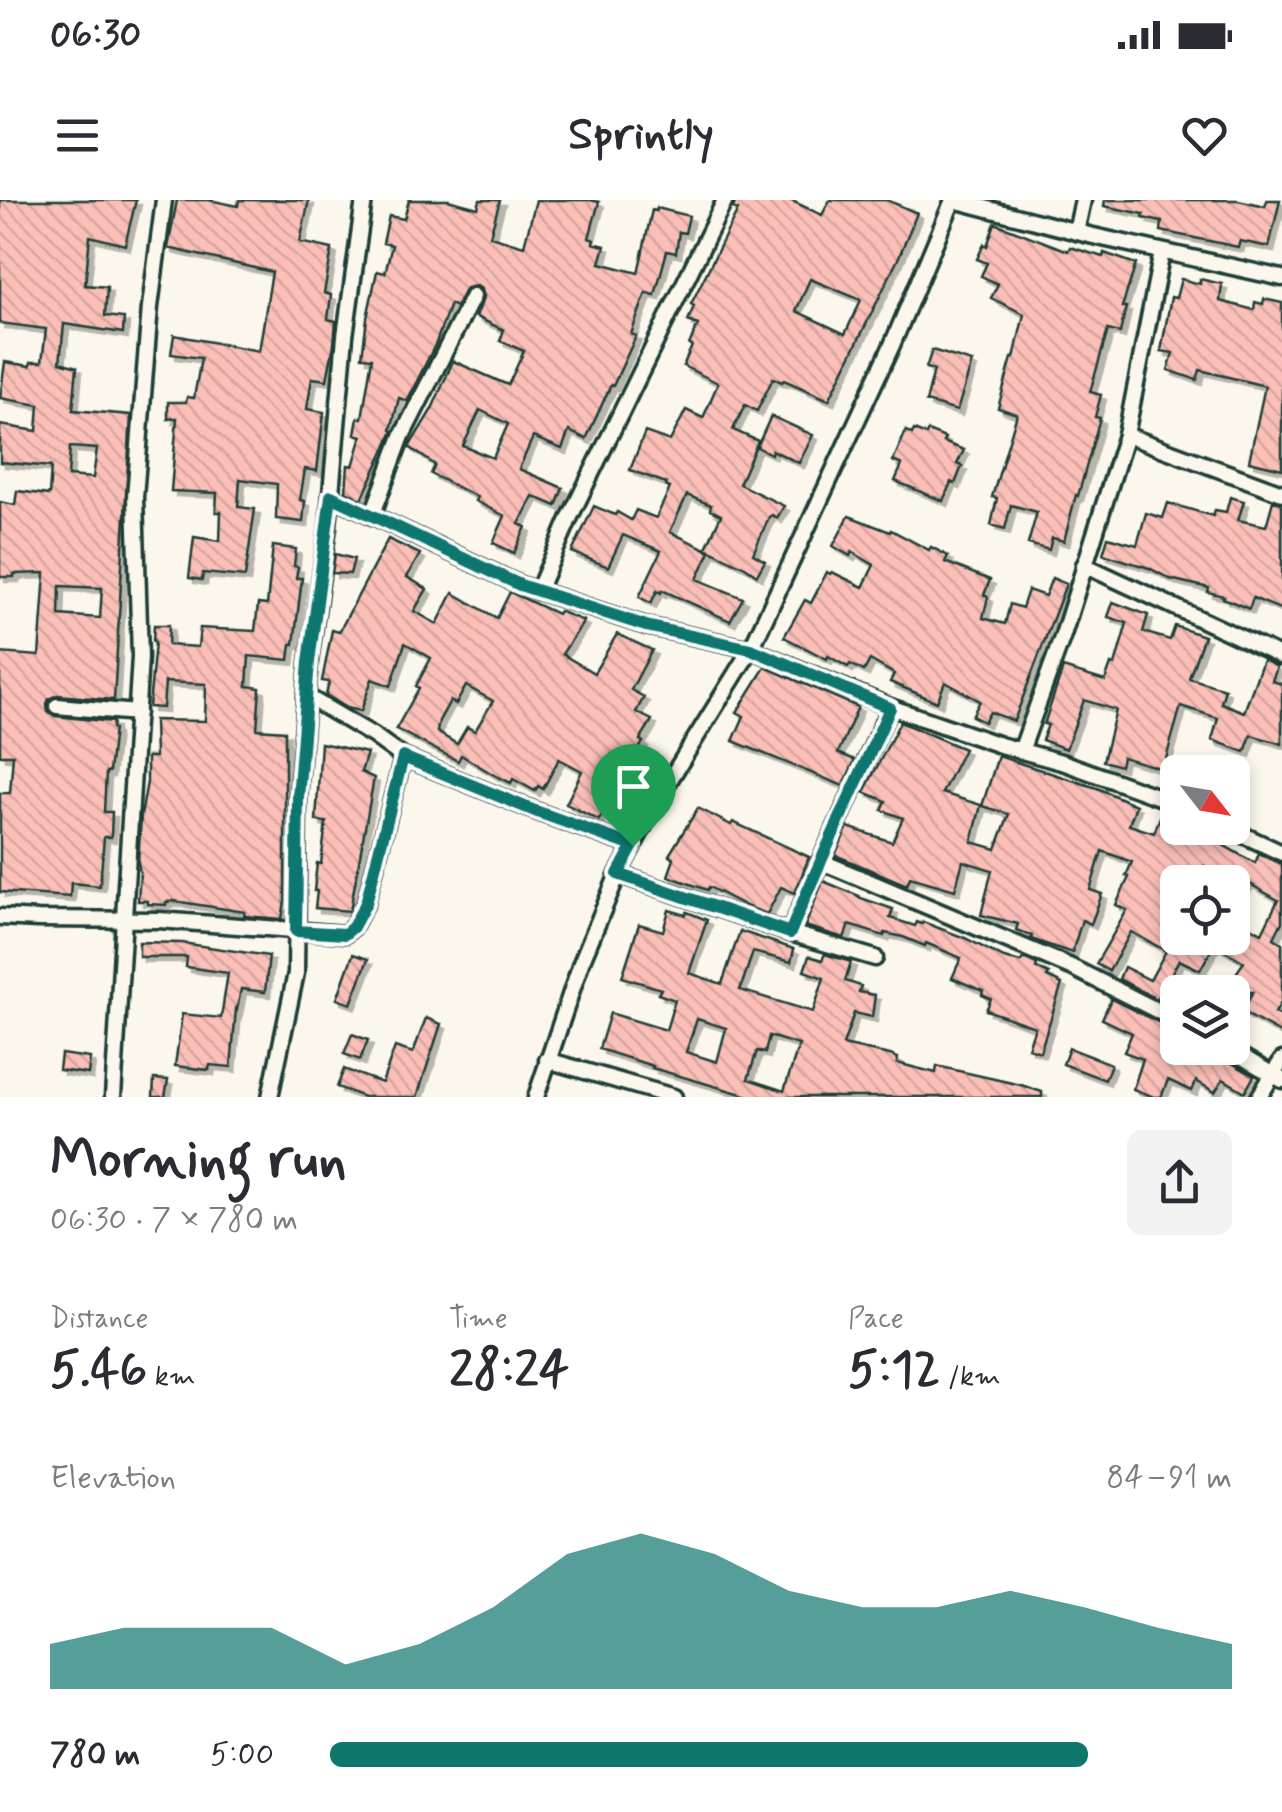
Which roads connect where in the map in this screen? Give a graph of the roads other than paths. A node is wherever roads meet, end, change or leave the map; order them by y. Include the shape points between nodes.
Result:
1 (164, 200) edge
2 (364, 200) edge
3 (954, 200) edge
4 (1083, 200) edge
5 (720, 201) edge
6 (1076, 232) junction
7 (1162, 252) junction
8 (1282, 278) edge
9 (473, 296) dead end
10 (1126, 435) junction
11 (1282, 493) edge
12 (331, 496) junction
13 (372, 516) junction
14 (1084, 565) junction
15 (538, 591) junction
16 (751, 649) junction
17 (1282, 657) edge
18 (306, 696) junction
19 (57, 706) dead end
20 (890, 708) junction
21 (136, 713) junction
22 (1022, 751) junction
23 (403, 757) junction
24 (1160, 797) edge
25 (1250, 838) edge
26 (633, 846) junction
27 (1282, 853) edge
28 (820, 861) junction
29 (618, 874) junction
30 (0, 916) edge
31 (122, 920) junction
32 (296, 931) junction
33 (790, 933) junction
34 (875, 958) dead end
35 (1160, 1012) edge
36 (548, 1060) junction
37 (1282, 1060) edge
38 (1250, 1062) edge
39 (1277, 1078) edge
40 (113, 1097) edge
41 (270, 1097) edge
42 (536, 1097) edge
43 (674, 1097) edge
44 (1258, 1097) edge

1 - 21 street via 135,497
2 - 12 street
3 - 6 street
3 - 16 street
4 - 6 street
5 - 15 street
6 - 7 street
7 - 8 street
7 - 10 street
9 - 13 street via 402,436
10 - 11 street
10 - 14 street
12 - 13 street
12 - 18 street
13 - 15 street
14 - 17 street
14 - 22 street
15 - 16 street via 646,626
16 - 20 street
16 - 26 street
18 - 23 street
18 - 32 street
19 - 21 street
20 - 22 street
20 - 28 street
21 - 31 street
22 - 24 street
23 - 26 street
23 - 32 street via 366,903 353,927 345,934
25 - 27 street
26 - 29 street
28 - 33 street
28 - 35 street
29 - 33 street
29 - 36 street
30 - 31 street
31 - 32 street
31 - 40 street
32 - 41 street via 296,973
33 - 34 street
36 - 42 street
36 - 43 street
37 - 39 street
38 - 39 street
39 - 44 street

